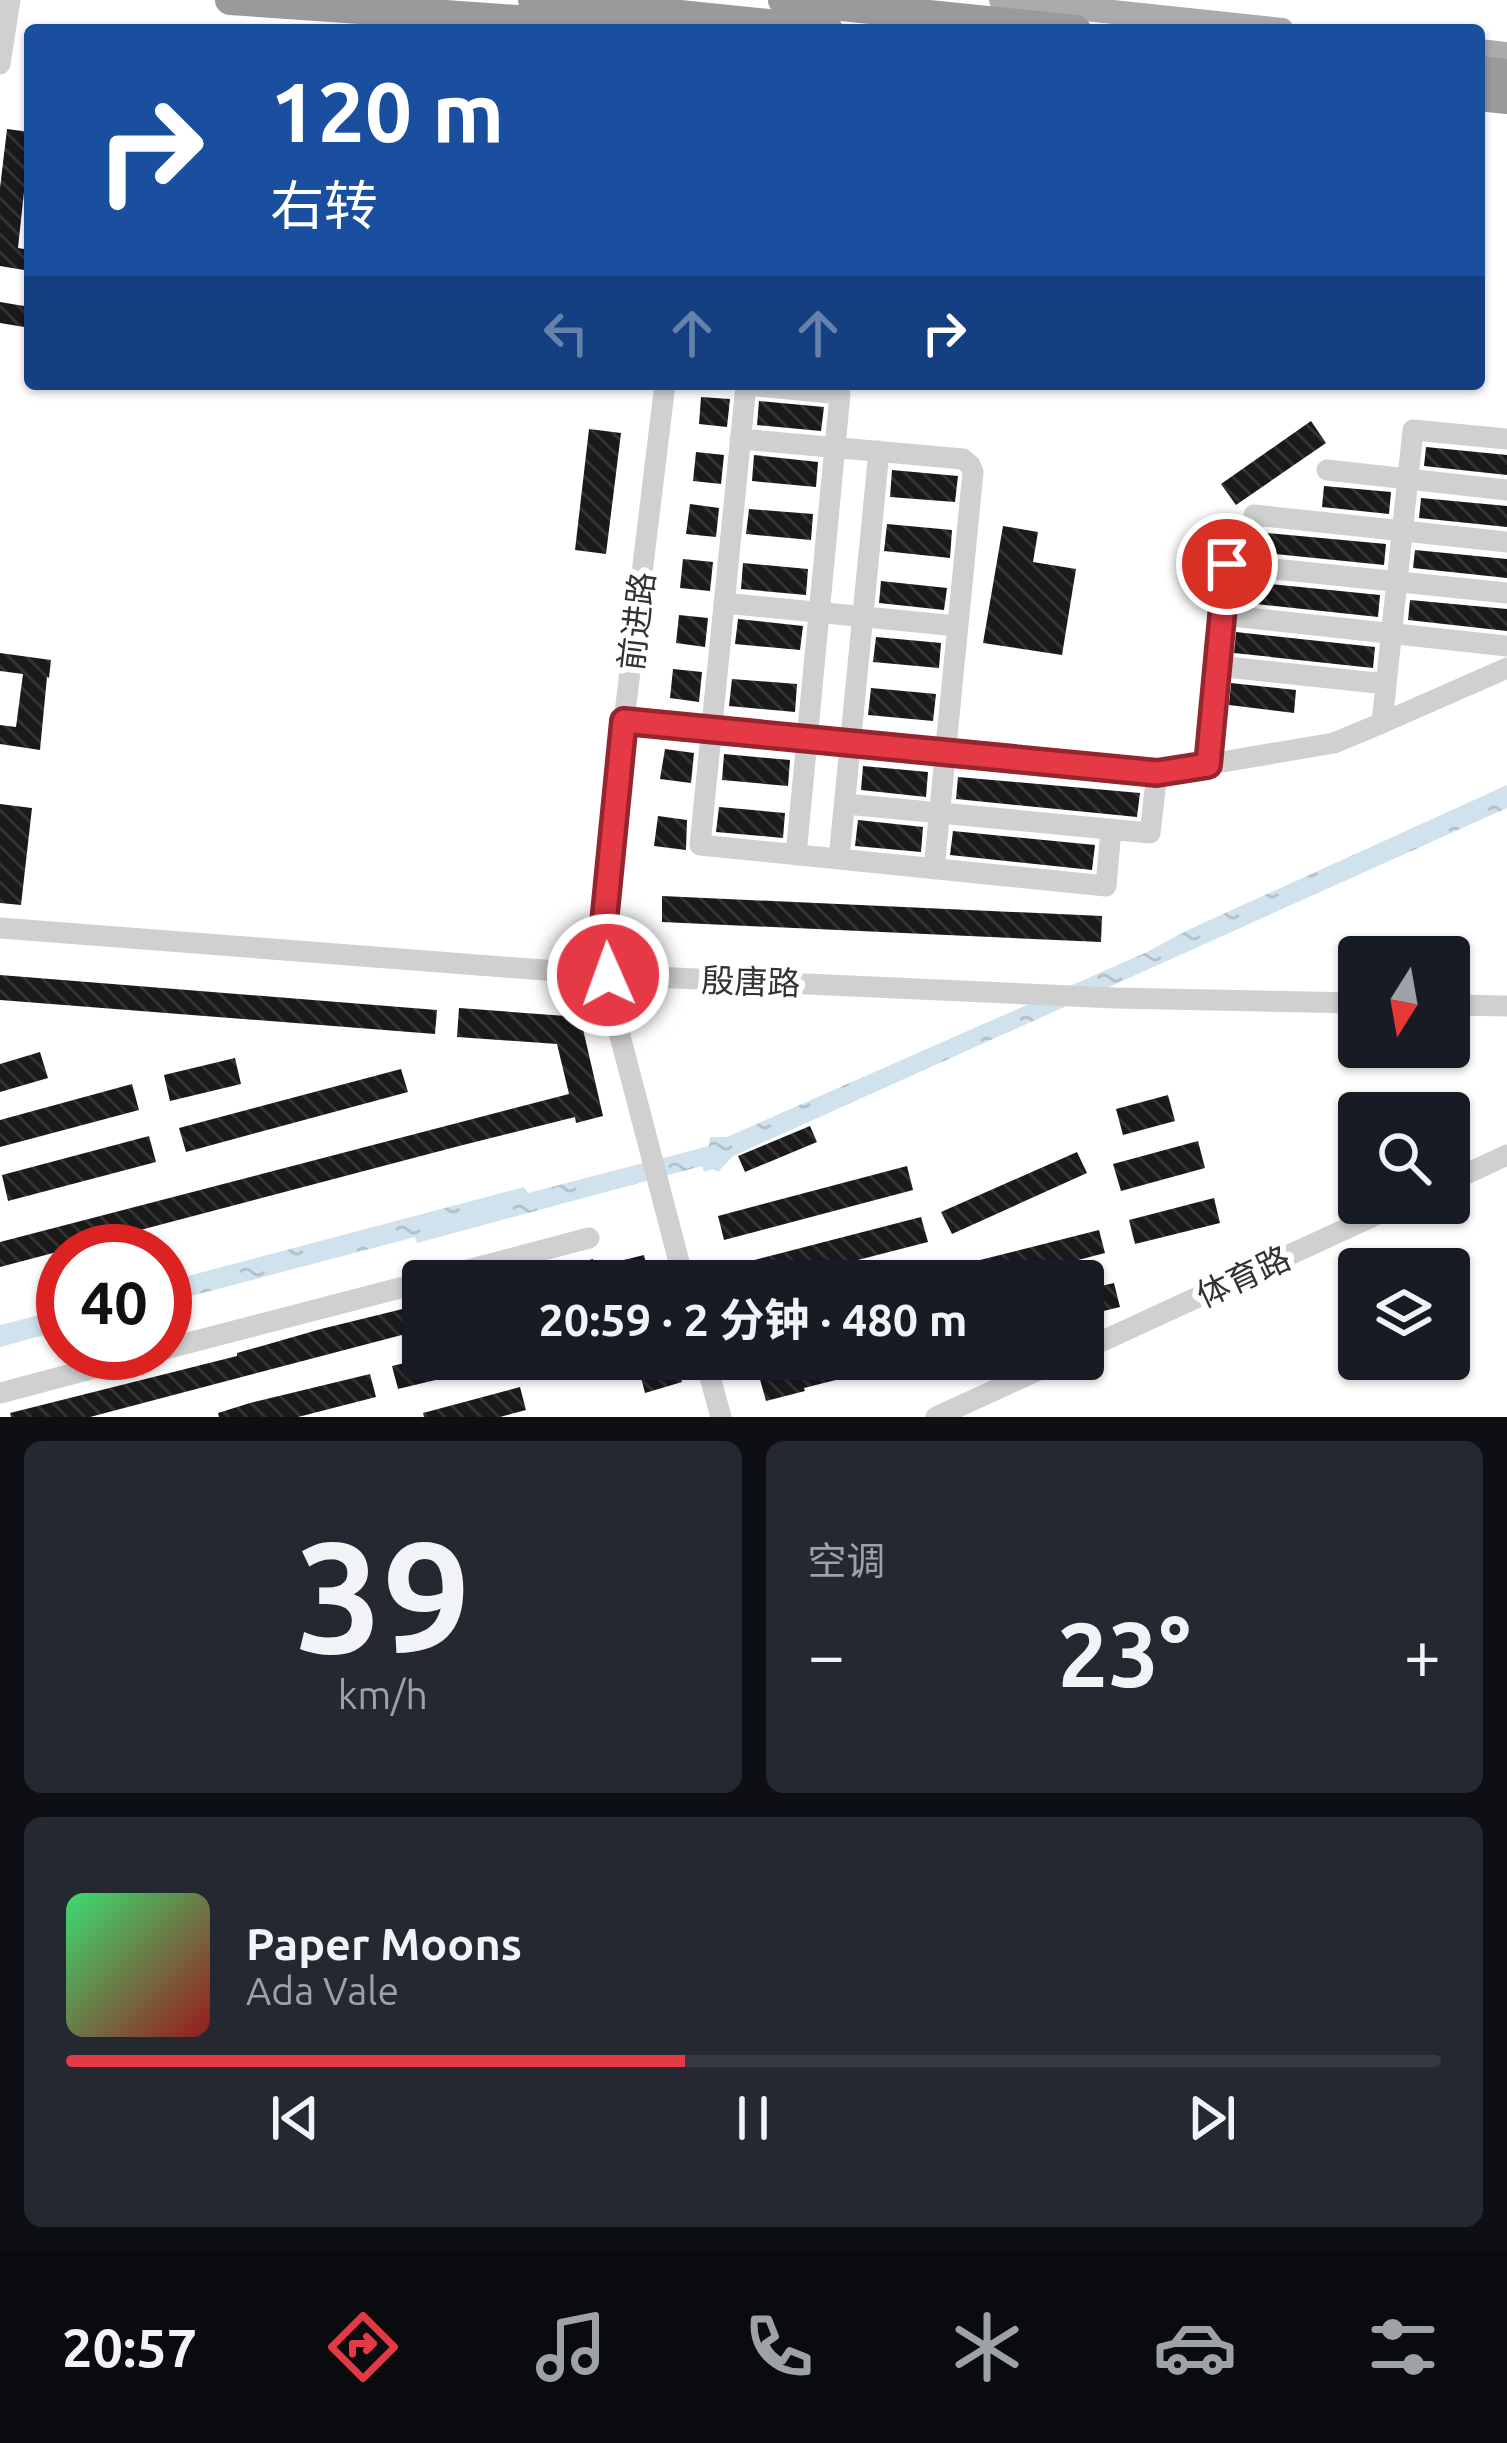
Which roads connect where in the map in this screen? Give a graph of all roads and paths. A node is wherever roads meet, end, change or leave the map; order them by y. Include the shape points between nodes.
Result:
1 (10, 0) edge
2 (230, 0) edge
3 (392, 0) edge
4 (533, 0) edge
5 (1001, 0) edge
6 (794, 1) edge
7 (576, 24) edge
8 (643, 24) edge
9 (769, 24) edge
10 (1018, 24) edge
11 (1226, 24) edge
12 (0, 64) edge
13 (664, 390) edge
14 (745, 390) edge
15 (798, 390) edge
16 (740, 439) junction
17 (1507, 440) edge
18 (835, 447) junction
19 (879, 451) junction
20 (1327, 470) dead end
21 (1408, 479) junction
22 (1507, 490) edge
23 (1402, 531) junction
24 (1507, 542) edge
25 (1248, 566) junction
26 (1397, 582) junction
27 (1507, 593) edge
28 (724, 603) junction
29 (819, 612) junction
30 (1222, 615) junction
31 (863, 617) junction
32 (957, 626) junction
33 (1391, 633) junction
34 (1507, 646) edge
35 (1217, 666) junction
36 (1507, 668) edge
37 (1386, 684) junction
38 (624, 721) junction
39 (1382, 723) junction
40 (711, 729) junction
41 (807, 739) junction
42 (851, 743) junction
43 (945, 752) junction
44 (1208, 765) junction
45 (1157, 773) junction
46 (846, 804) junction
47 (939, 813) junction
48 (1111, 829) junction
49 (796, 855) junction
50 (839, 860) junction
51 (934, 869) junction
52 (0, 928) edge
53 (608, 975) junction
54 (1338, 1003) edge
55 (1470, 1005) edge
56 (1507, 1006) edge
57 (1507, 1155) edge
58 (1470, 1172) edge
59 (1356, 1224) edge
60 (589, 1238) dead end
61 (505, 1260) edge
62 (678, 1260) edge
63 (402, 1287) edge
64 (1104, 1340) edge
65 (192, 1342) edge
66 (49, 1380) edge
67 (711, 1380) edge
68 (1017, 1380) edge
69 (0, 1393) edge
70 (721, 1417) edge
71 (936, 1417) edge

1 - 12 street
2 - 7 highway
3 - 8 main road
4 - 9 highway, bridge
5 - 11 main road
6 - 10 highway
13 - 38 street, 前进路
14 - 16 street
15 - 18 street via 840,394
16 - 18 street
16 - 28 street
17 - 21 street via 1413,430
18 - 19 street
18 - 29 street
19 - 31 street
19 - 32 street via 970,465
20 - 21 street
21 - 22 street
21 - 23 street
23 - 24 street
23 - 25 street via 1254,515
23 - 26 street
25 - 26 street
25 - 30 street via 1227,564
26 - 27 street
26 - 33 street
28 - 29 street
28 - 40 street
29 - 31 street
29 - 41 street
30 - 33 street
30 - 35 street
31 - 32 street
31 - 42 street
32 - 43 street
33 - 34 street
33 - 37 street
35 - 37 street
35 - 44 street
36 - 39 street
37 - 39 street
38 - 40 street
38 - 53 street, 前进路 via 604,923
39 - 44 street via 1334,743
40 - 41 street
40 - 49 street via 700,845
41 - 42 street
41 - 49 street
42 - 43 street
42 - 46 street
43 - 45 street
43 - 47 street
44 - 45 street
45 - 48 street via 1150,833
46 - 47 street
46 - 50 street
47 - 48 street
47 - 51 street
48 - 51 street via 1106,886
49 - 50 street
50 - 51 street
52 - 53 street, 殷唐路
53 - 54 street, 殷唐路
53 - 62 street, 前进路
55 - 56 street
57 - 58 street
59 - 64 street, 体育路
60 - 61 street
63 - 65 street
66 - 69 street
67 - 70 street
68 - 71 street

